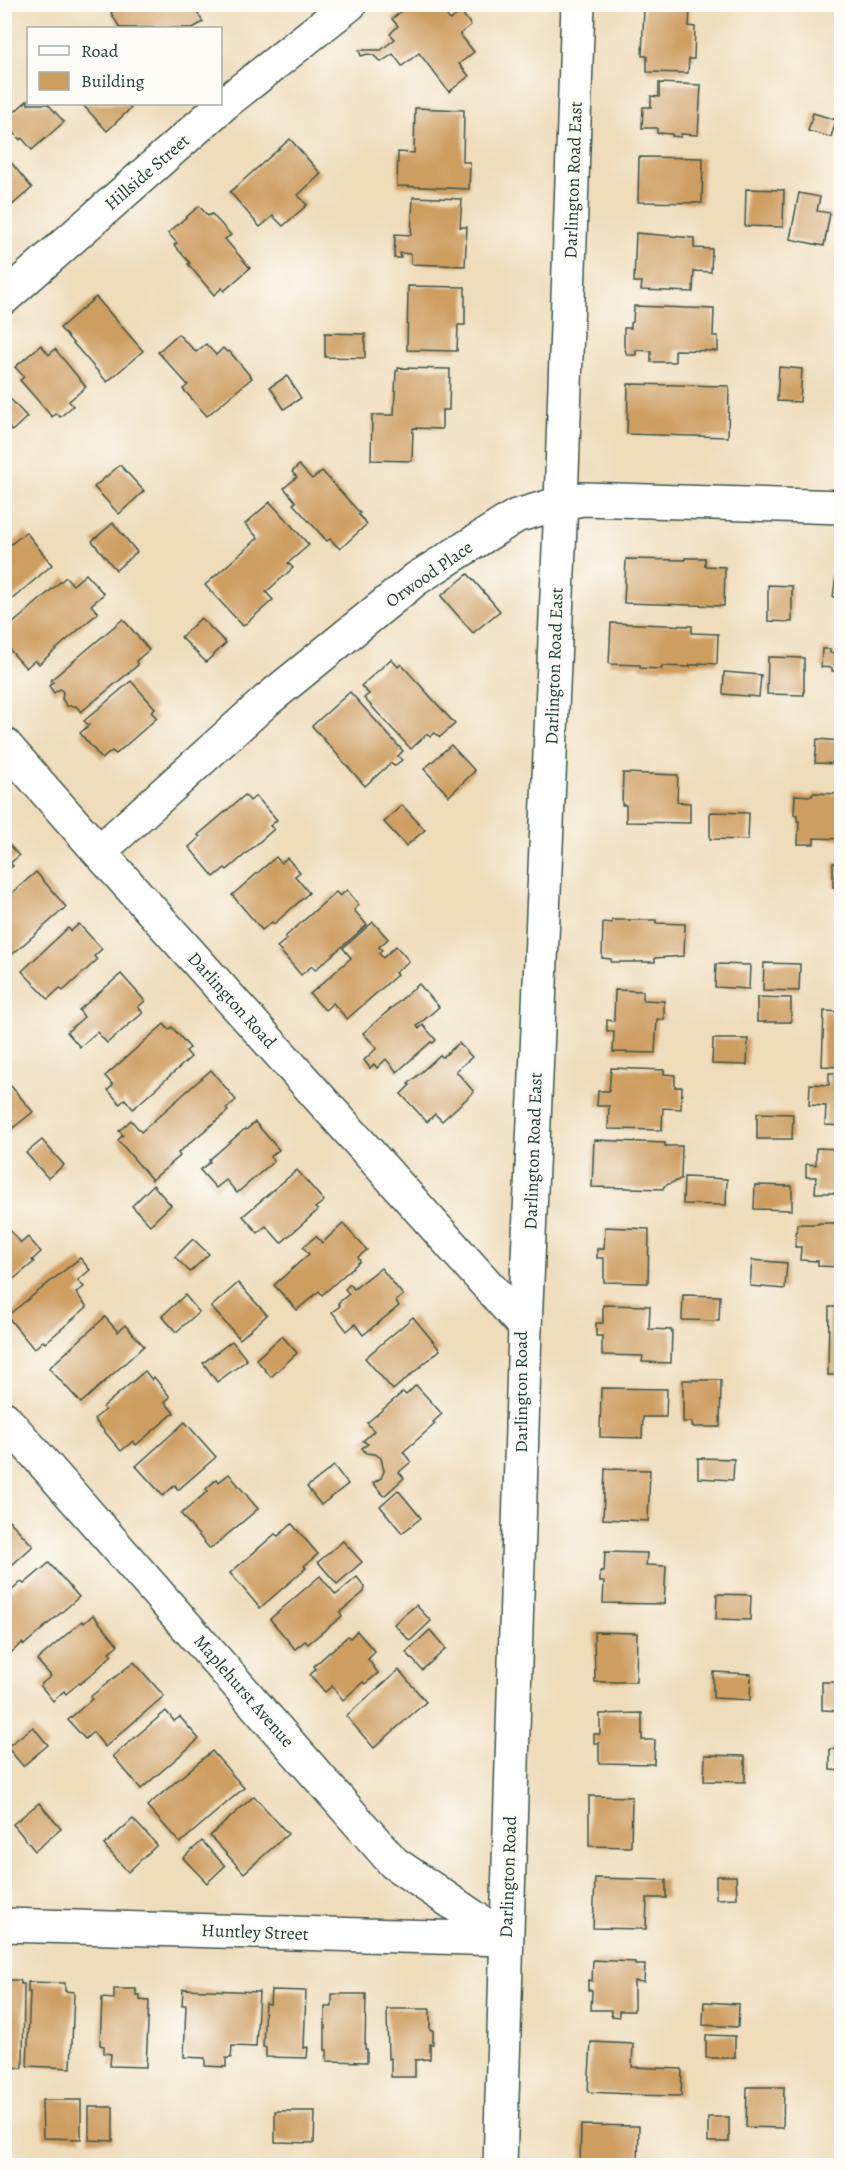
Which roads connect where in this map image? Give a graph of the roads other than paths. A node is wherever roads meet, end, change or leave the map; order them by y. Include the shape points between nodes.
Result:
1 (350, 4) edge
2 (578, 4) edge
3 (4, 298) edge
4 (561, 502) junction
5 (842, 507) edge
6 (4, 744) edge
7 (99, 852) junction
8 (525, 1327) junction
9 (4, 1418) edge
10 (4, 1925) edge
11 (506, 1940) junction
12 (500, 2166) edge

1 - 3 street, Hillside Street via 225,103
2 - 4 street, Darlington Road East
4 - 5 street, Orwood Place via 583,499
4 - 7 street, Orwood Place via 516,516 416,579 266,701
4 - 8 street, Darlington Road East
6 - 7 street, Darlington Road
7 - 8 street, Darlington Road
8 - 11 street, Darlington Road
9 - 11 street, Maplehurst Avenue via 394,1863
10 - 11 street, Huntley Street
11 - 12 street, Darlington Road

